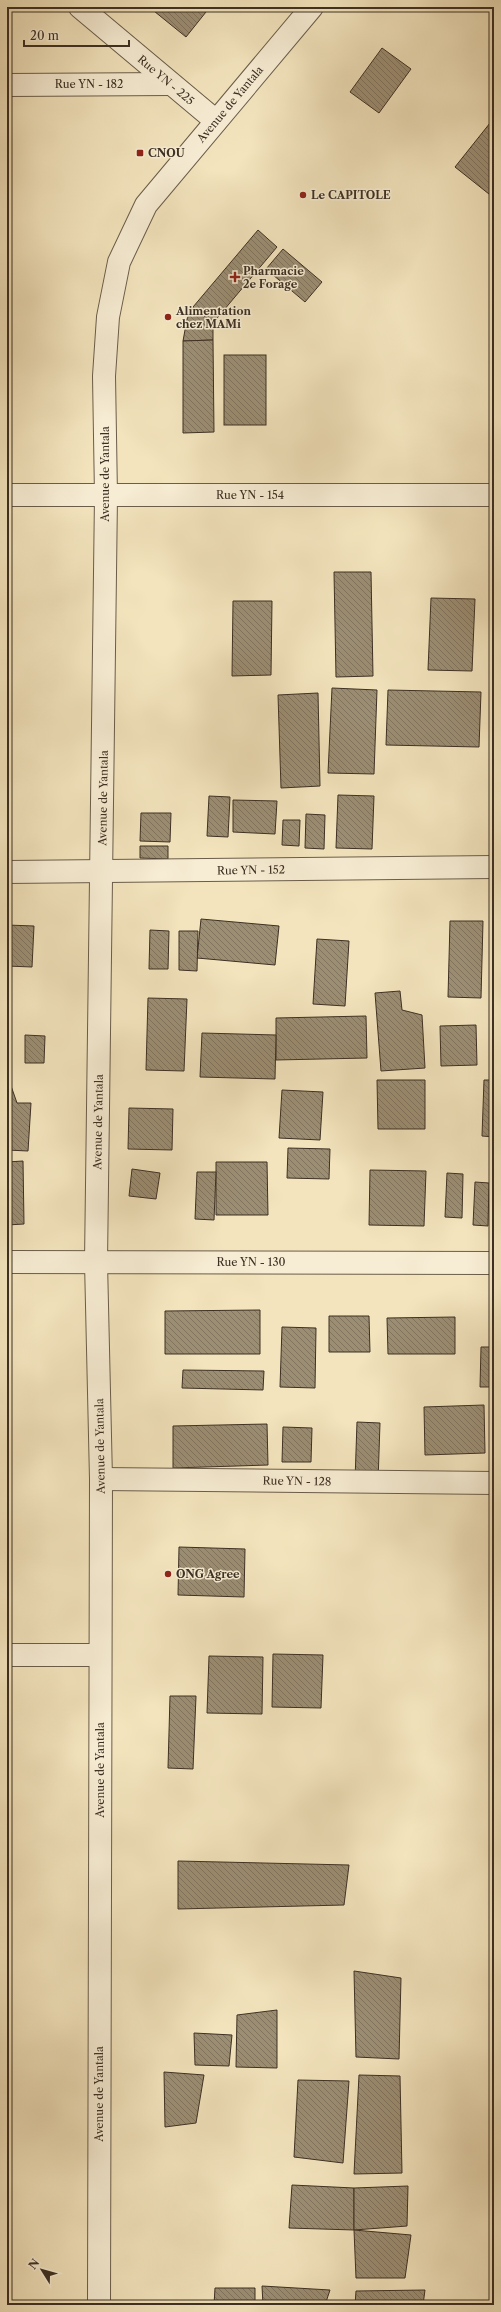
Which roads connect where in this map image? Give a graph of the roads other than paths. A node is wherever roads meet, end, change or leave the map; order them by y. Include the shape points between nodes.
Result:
1 (80, 7) edge
2 (312, 7) edge
3 (171, 84) junction
4 (7, 85) edge
5 (216, 121) junction
6 (7, 495) edge
7 (494, 495) edge
8 (106, 496) junction
9 (494, 867) edge
10 (7, 872) edge
11 (102, 872) junction
12 (7, 1262) edge
13 (96, 1262) junction
14 (494, 1263) edge
15 (101, 1479) junction
16 (494, 1483) edge
17 (7, 1655) edge
18 (100, 1655) junction
19 (99, 2305) edge

1 - 3 street, Rue YN - 225
2 - 5 street, Avenue de Yantala
3 - 4 street, Rue YN - 182
3 - 5 street, Rue YN - 225
5 - 8 street, Avenue de Yantala via 146,205 120,262 108,317 104,376
6 - 8 street, Rue YN - 154
7 - 8 street, Rue YN - 154
8 - 11 street, Avenue de Yantala
9 - 11 street, Rue YN - 152
10 - 11 street, Rue YN - 152
11 - 13 street, Avenue de Yantala
12 - 13 street, Rue YN - 130
13 - 14 street, Rue YN - 130
13 - 15 street, Avenue de Yantala
15 - 16 street, Rue YN - 128
15 - 18 street, Avenue de Yantala
17 - 18 street
18 - 19 street, Avenue de Yantala

